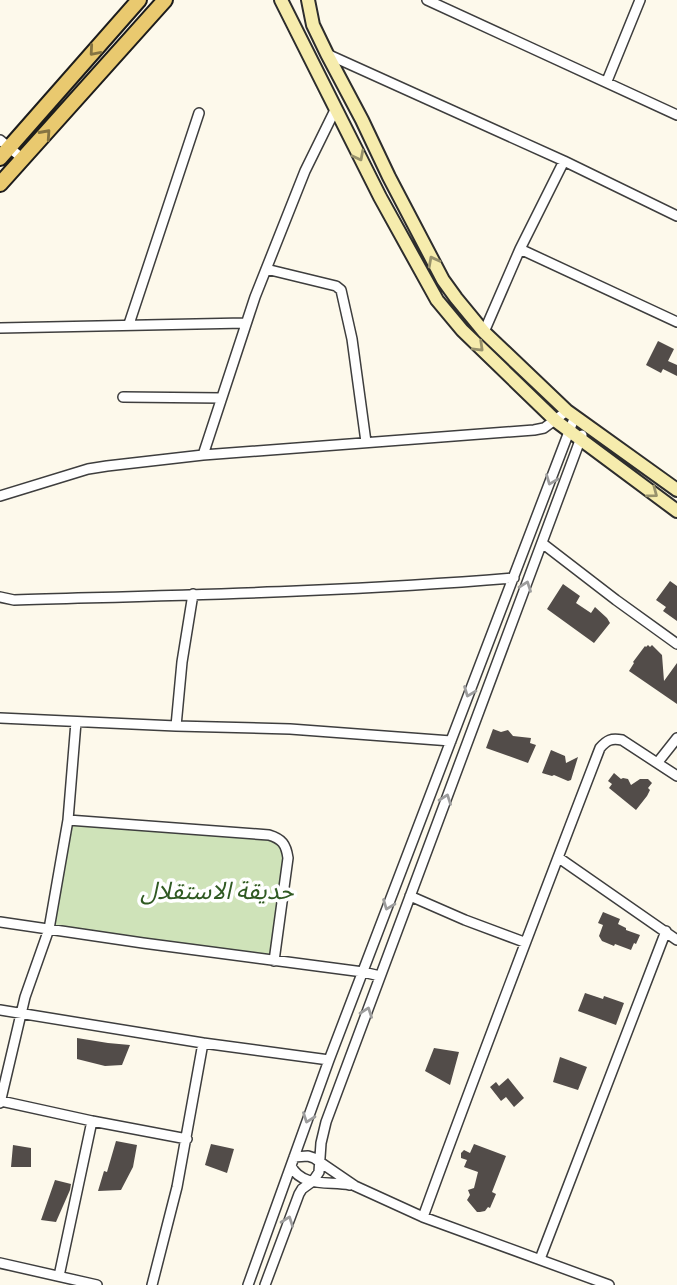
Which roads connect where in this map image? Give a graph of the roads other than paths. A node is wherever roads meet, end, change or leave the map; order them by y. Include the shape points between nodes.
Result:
1 (139, 0) edge
2 (165, 0) edge
3 (281, 0) edge
4 (309, 0) edge
5 (426, 0) edge
6 (640, 0) edge
7 (327, 54) junction
8 (607, 81) junction
9 (336, 107) junction
10 (199, 113) dead end
11 (677, 115) edge
12 (362, 120) junction
13 (344, 127) junction
14 (3, 149) edge
15 (23, 159) junction
16 (564, 161) junction
17 (0, 184) edge
18 (677, 216) edge
19 (520, 249) junction
20 (266, 269) junction
21 (677, 322) edge
22 (245, 323) junction
23 (130, 324) junction
24 (0, 328) edge
25 (484, 332) junction
26 (123, 397) dead end
27 (221, 398) junction
28 (571, 414) junction
29 (556, 421) junction
30 (587, 425) junction
31 (575, 435) junction
32 (366, 442) junction
33 (203, 455) junction
34 (677, 490) edge
35 (0, 496) edge
36 (677, 511) edge
37 (542, 543) junction
38 (513, 578) junction
39 (193, 594) junction
40 (0, 597) edge
41 (677, 644) edge
42 (0, 718) edge
43 (76, 722) junction
44 (176, 726) junction
45 (677, 738) edge
46 (451, 741) junction
47 (658, 762) junction
48 (677, 776) edge
49 (68, 820) junction
50 (559, 858) junction
51 (410, 897) junction
52 (0, 922) edge
53 (49, 929) junction
54 (666, 931) junction
55 (677, 940) edge
56 (524, 942) junction
57 (274, 961) junction
58 (363, 972) junction
59 (380, 976) junction
60 (0, 1010) edge
61 (20, 1013) junction
62 (203, 1043) junction
63 (329, 1060) junction
64 (0, 1102) edge
65 (92, 1122) junction
66 (187, 1139) junction
67 (320, 1161) junction
68 (293, 1162) junction
69 (313, 1181) junction
70 (355, 1186) junction
71 (423, 1217) junction
72 (540, 1259) junction
73 (0, 1263) edge
74 (59, 1276) junction
75 (96, 1285) edge
76 (152, 1285) edge
77 (248, 1285) edge
78 (265, 1285) edge
79 (609, 1285) edge

1 -> 14 main road
15 -> 2 main road
3 - 9 main road
4 - 7 main road via 313,25
5 - 8 street
6 - 8 street
7 - 12 main road
7 - 16 street
8 - 11 street
9 - 13 main road
9 - 20 street
10 - 23 street
12 - 13 main road
25 -> 12 main road via 443,280
13 -> 29 main road via 437,300
14 - 15 street
15 - 17 main road
16 - 18 street
16 - 19 street
19 - 21 street
19 - 25 street
20 - 22 street
20 - 32 street via 341,290
22 - 23 street
22 - 27 street
23 - 24 street
25 - 28 main road
26 - 27 street
27 - 33 street
28 - 29 street
28 - 30 main road
28 - 31 street
29 - 31 main road
29 - 32 street via 519,432
30 - 31 street
30 - 34 main road
31 -> 36 main road
31 - 37 street
31 -> 38 street
32 - 33 street
33 - 35 street via 88,470
37 - 41 street
51 -> 37 street
38 - 39 street
38 -> 46 street
39 - 40 street
39 - 44 street
42 - 43 street
43 - 44 street
43 - 49 street
44 - 46 street
45 - 47 street
46 -> 58 street
47 - 48 street
47 - 50 street via 622,740 606,741
49 - 53 street
49 - 57 street via 280,839 288,858
50 - 54 street
50 - 56 street
51 - 56 street
51 - 59 street
52 - 53 street
53 - 57 street
53 - 61 street
54 - 55 street
54 - 72 street
56 - 71 street
57 - 58 street
58 - 59 street
58 - 63 street
67 -> 59 street via 326,1122
60 - 61 street
61 - 62 street
61 - 64 street
62 - 63 street
62 - 66 street
63 -> 68 street
64 - 65 street
65 - 66 street
65 - 74 street
66 - 76 street
67 - 68 street via 308,1156
67 - 69 street
67 - 70 street
68 - 69 street via 301,1179
68 - 77 street
69 - 70 street
78 -> 69 street via 299,1194
70 - 71 street
71 - 72 street
72 - 79 street
73 - 74 street
74 - 75 street

